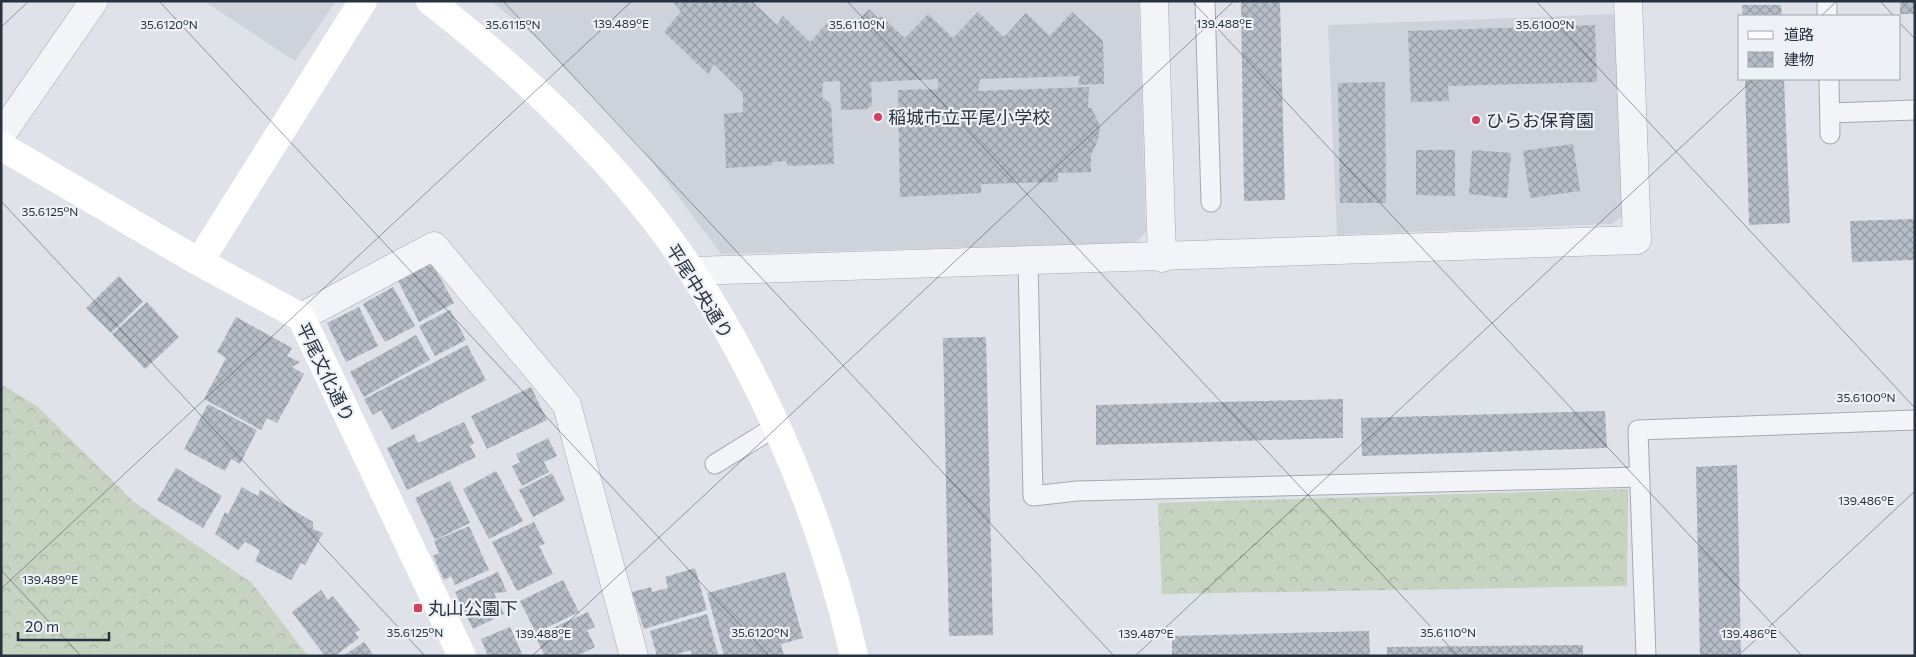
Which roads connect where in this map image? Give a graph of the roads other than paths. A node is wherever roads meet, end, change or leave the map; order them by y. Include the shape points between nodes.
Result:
1 (94, 1) edge
2 (363, 1) edge
3 (430, 1) edge
4 (1154, 1) edge
5 (1204, 1) edge
6 (1628, 1) edge
7 (1827, 1) edge
8 (1827, 15) edge
9 (1829, 80) edge
10 (1915, 110) edge
11 (1830, 113) junction
12 (1830, 134) dead end
13 (1, 135) edge
14 (1, 146) edge
15 (1211, 202) dead end
16 (1150, 258) junction
17 (1028, 260) junction
18 (199, 262) junction
19 (692, 271) junction
20 (301, 317) junction
21 (1915, 420) edge
22 (776, 427) junction
23 (715, 464) dead end
24 (1640, 477) junction
25 (462, 656) edge
26 (634, 656) edge
27 (854, 656) edge
28 (1646, 656) edge

1 - 13 street
2 - 18 street
3 - 19 street, 平尾中央通り via 494,52 562,115 629,188
4 - 16 street
5 - 15 lane
6 - 16 street via 1637,240
7 - 8 lane
9 - 11 lane
10 - 11 lane
11 - 12 lane
14 - 18 street, 平尾文化通り
16 - 17 street
17 - 19 street
17 - 24 lane via 1033,496 1076,491
18 - 20 street, 平尾文化通り
19 - 22 street, 平尾中央通り
20 - 25 street, 平尾文化通り
20 - 26 street via 434,246 567,405
21 - 24 lane via 1638,430
22 - 23 lane
22 - 27 street, 平尾中央通り via 812,514 846,618
24 - 28 lane

